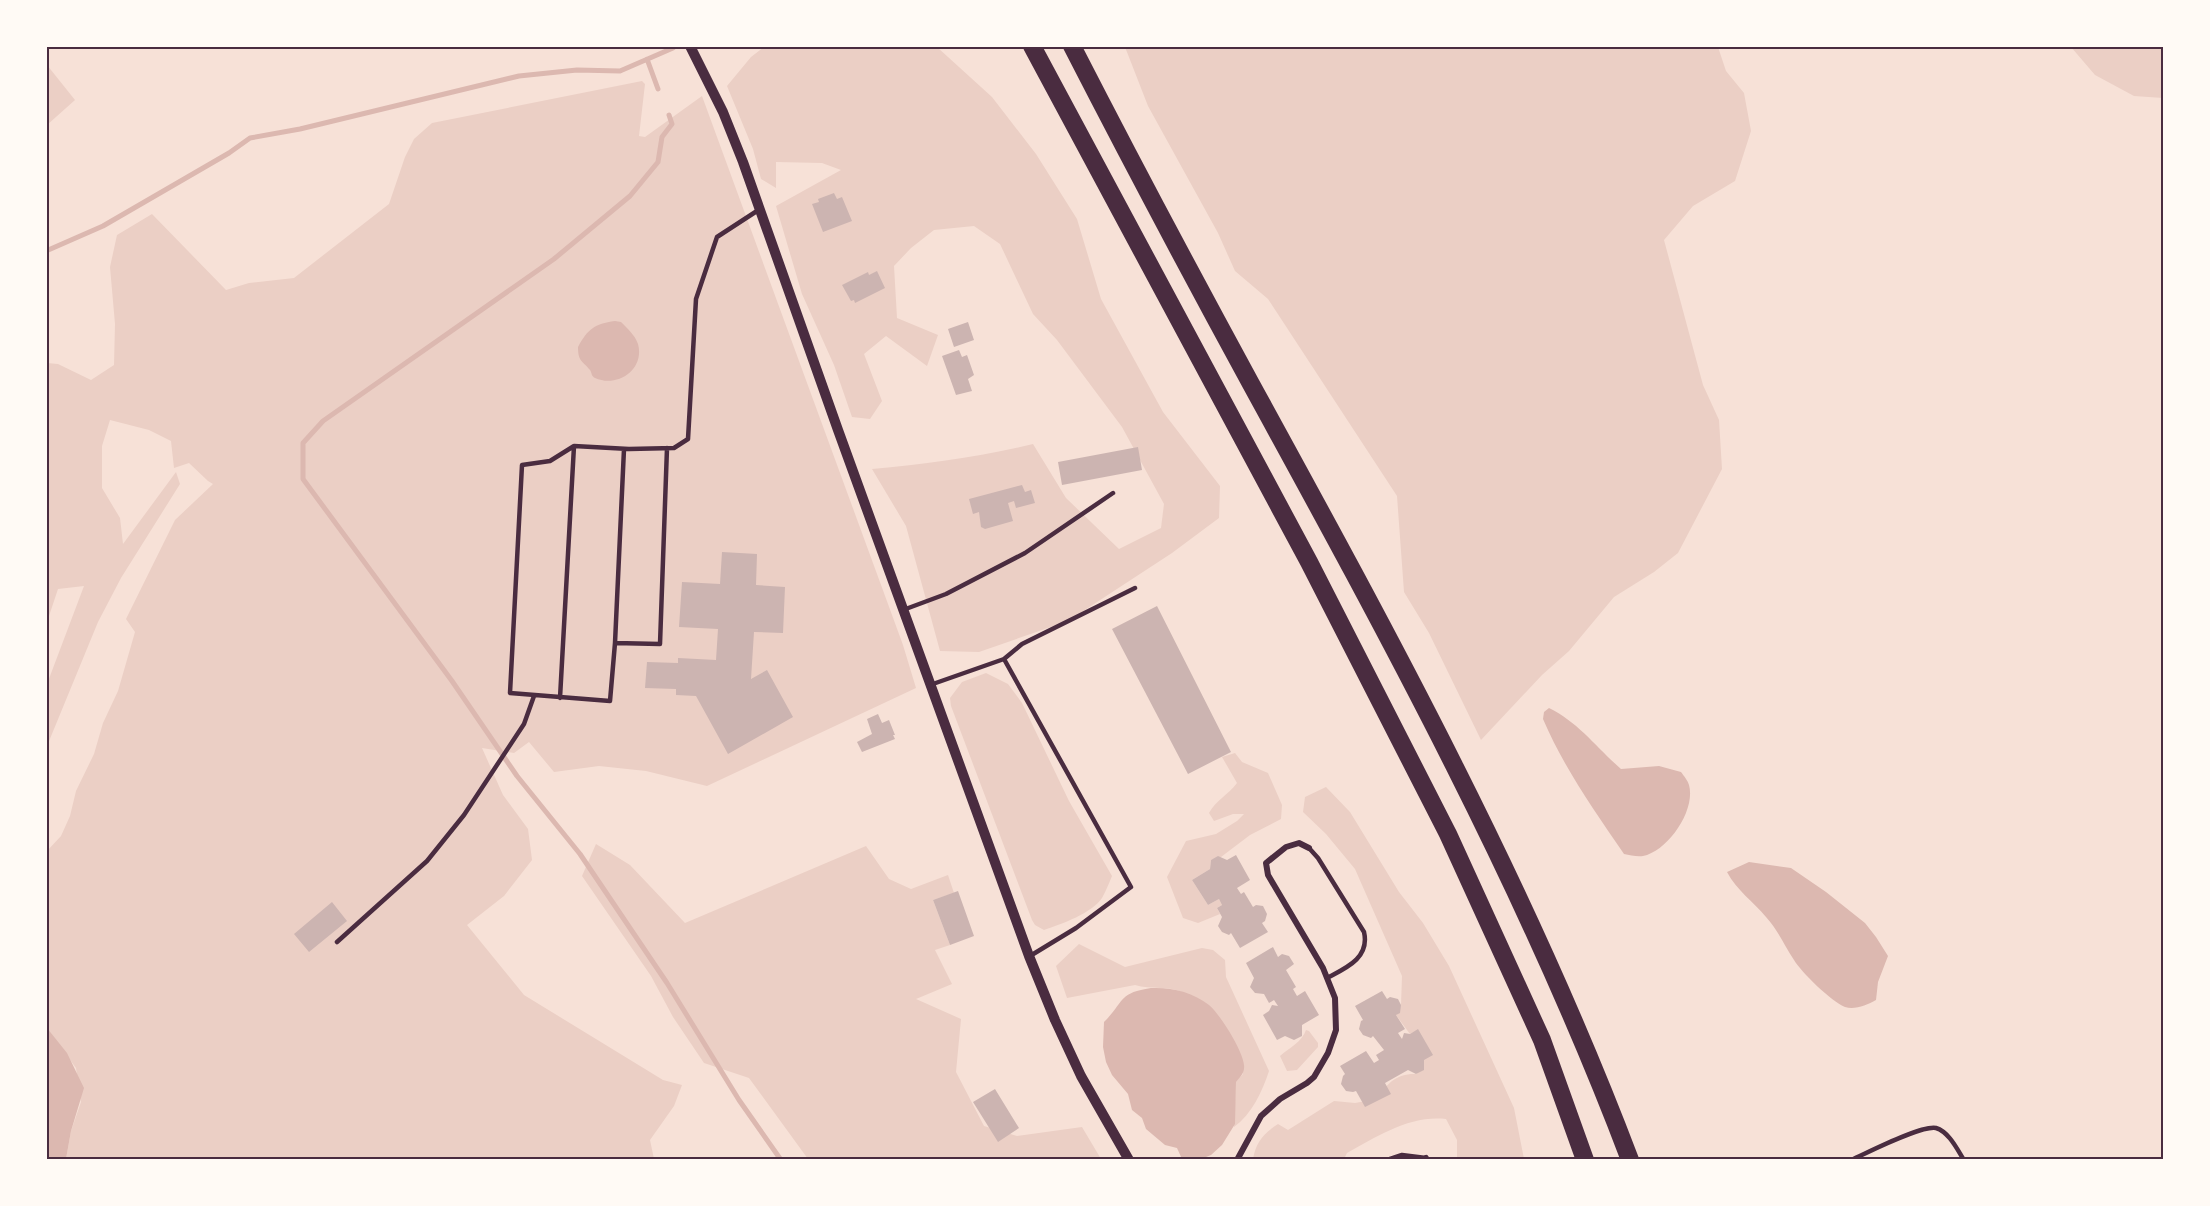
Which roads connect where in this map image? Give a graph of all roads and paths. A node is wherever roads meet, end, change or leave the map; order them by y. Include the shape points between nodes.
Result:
1 (690, 46) edge
2 (1032, 46) edge
3 (1072, 46) edge
4 (760, 208) junction
5 (574, 446) junction
6 (667, 448) junction
7 (624, 449) junction
8 (1113, 493) dead end
9 (1135, 588) dead end
10 (903, 610) junction
11 (615, 643) junction
12 (1004, 659) junction
13 (930, 685) junction
14 (534, 696) junction
15 (560, 698) junction
16 (1309, 848) joint
17 (336, 942) dead end
18 (1029, 956) junction
19 (1327, 978) junction
20 (1426, 1159) edge
21 (1129, 1160) edge
22 (1237, 1160) edge
23 (1387, 1160) edge
24 (1584, 1160) edge
25 (1630, 1160) edge
26 (1851, 1160) edge
27 (1964, 1160) edge

1 - 4 street via 723,112
2 - 24 highway via 1309,562 1448,834 1542,1040
3 - 25 highway via 1463,780 1604,1090
4 - 6 lane via 717,237 696,299 688,439
4 - 10 street
5 - 7 lane
5 - 14 lane via 550,461 522,465 510,693
5 - 15 lane
6 - 7 lane
6 - 11 lane via 660,644
7 - 11 lane
8 - 10 lane via 1025,553 945,594
9 - 12 lane via 1022,644
10 - 13 street
11 - 15 lane via 610,701
12 - 13 lane
12 - 18 lane via 1131,887 1076,928
13 - 18 street
14 - 15 lane
14 - 17 lane via 524,724 464,815 427,861
16 - 19 lane via 1365,938 1364,950 1357,960
16 - 19 street via 1299,843 1286,847 1266,863 1268,875
18 - 21 street via 1081,1076
19 - 22 street via 1335,998 1336,1030 1328,1053 1314,1077 1261,1116
20 - 23 lane via 1402,1155
26 - 27 lane via 1916,1131 1934,1128 1950,1139

